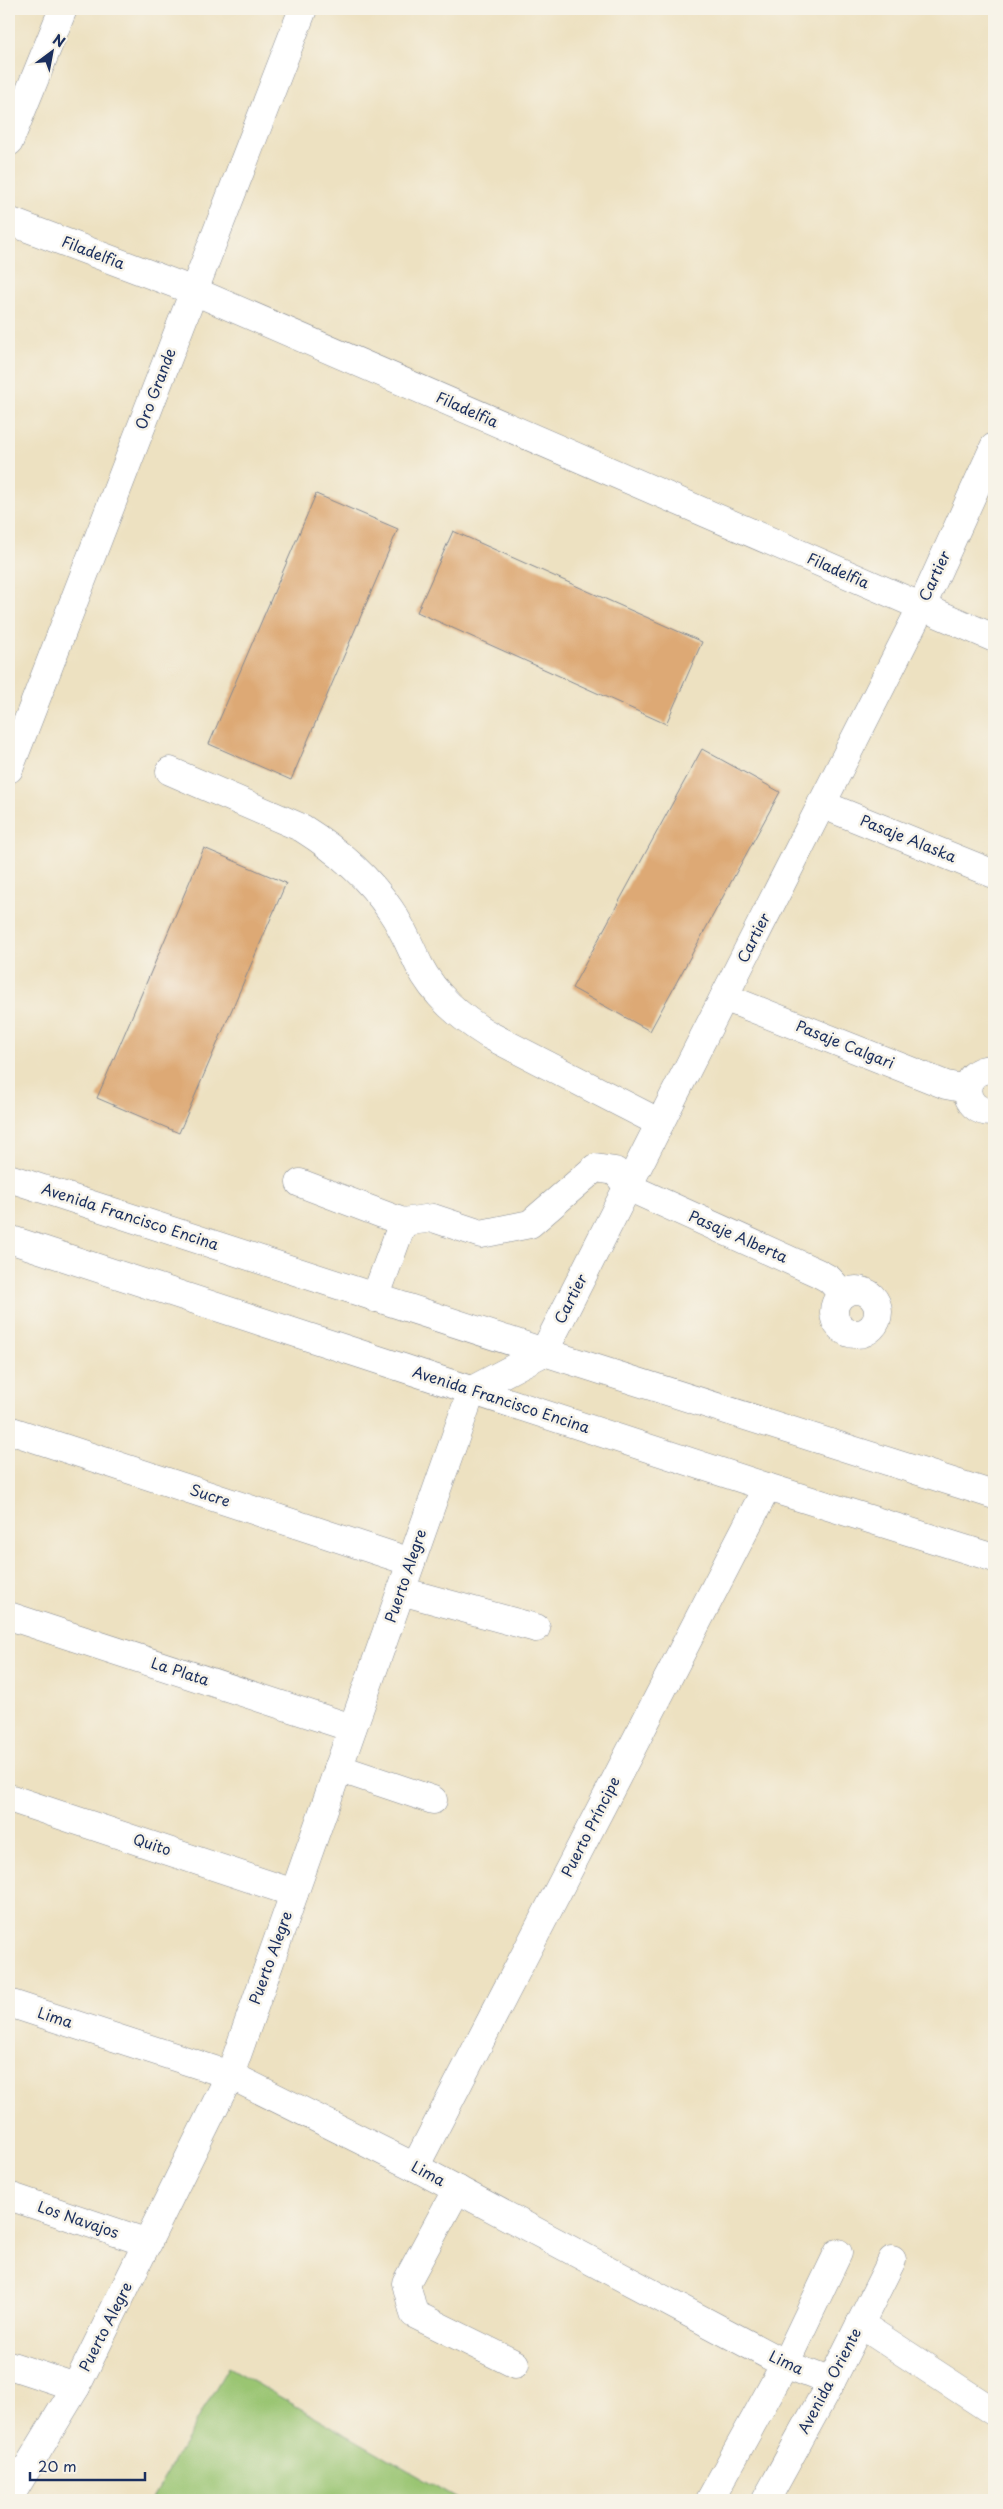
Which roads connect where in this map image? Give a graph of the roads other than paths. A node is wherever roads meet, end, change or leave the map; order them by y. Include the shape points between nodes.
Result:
1 (63, 9) edge
2 (303, 9) edge
3 (9, 142) edge
4 (9, 221) edge
5 (194, 291) junction
6 (994, 447) edge
7 (921, 608) junction
8 (994, 638) edge
9 (9, 769) edge
10 (170, 771) dead end
11 (821, 804) junction
12 (994, 874) edge
13 (724, 997) junction
14 (994, 1069) edge
15 (967, 1089) junction
16 (994, 1112) edge
17 (660, 1123) junction
18 (9, 1178) edge
19 (300, 1183) dead end
20 (628, 1187) junction
21 (403, 1222) junction
22 (9, 1239) edge
23 (843, 1294) dead end
24 (375, 1298) junction
25 (544, 1352) junction
26 (472, 1390) junction
27 (9, 1430) edge
28 (767, 1487) junction
29 (994, 1495) edge
30 (994, 1558) edge
31 (411, 1562) junction
32 (401, 1590) junction
33 (9, 1616) edge
34 (536, 1628) dead end
35 (352, 1728) junction
36 (338, 1768) junction
37 (9, 1798) edge
38 (433, 1800) dead end
39 (294, 1893) junction
40 (9, 2003) edge
41 (230, 2075) junction
42 (416, 2167) junction
43 (456, 2189) junction
44 (9, 2196) edge
45 (148, 2243) junction
46 (838, 2253) dead end
47 (892, 2260) dead end
48 (860, 2324) junction
49 (515, 2364) dead end
50 (785, 2364) junction
51 (9, 2365) edge
52 (831, 2382) junction
53 (76, 2387) junction
54 (994, 2412) edge
55 (775, 2497) edge
56 (9, 2498) edge
57 (710, 2500) edge

1 - 3 street
2 - 5 street, Oro Grande
4 - 5 street, Filadelfia
5 - 7 street, Filadelfia
5 - 9 street, Oro Grande
6 - 7 street, Cartier
7 - 8 street, Filadelfia
7 - 11 street, Cartier
10 - 17 street via 302,828 322,840 368,881 391,911 432,985 466,1021
11 - 12 street, Pasaje Alaska
11 - 13 street, Cartier
13 - 15 street, Pasaje Calgari via 946,1085
13 - 17 street, Cartier
14 - 15 street via 976,1072
15 - 16 street via 968,1099 974,1107
17 - 20 street, Cartier
18 - 24 street, Avenida Francisco Encina
19 - 21 street
20 - 21 street, Pasaje Alberta via 615,1171 596,1168 530,1224 481,1234 433,1218
20 - 23 street, Pasaje Alberta via 818,1273
20 - 25 street, Cartier
21 - 24 street
22 - 26 street, Avenida Francisco Encina
24 - 25 street, Avenida Francisco Encina
25 - 26 street
25 - 29 street, Avenida Francisco Encina
26 - 28 street, Avenida Francisco Encina
26 - 31 street, Puerto Alegre
27 - 31 street, Sucre
28 - 30 street, Avenida Francisco Encina
28 - 42 street, Puerto Príncipe
31 - 32 street, Puerto Alegre
32 - 34 street
32 - 35 street, Puerto Alegre
33 - 35 street, La Plata
35 - 36 street, Puerto Alegre
36 - 38 street
36 - 39 street, Puerto Alegre
37 - 39 street, Quito
39 - 41 street, Puerto Alegre
40 - 41 street, Lima
41 - 42 street, Lima
41 - 45 street, Puerto Alegre
42 - 43 street, Lima
43 - 49 street via 406,2283 414,2314
43 - 50 street, Lima
44 - 45 street, Los Navajos
45 - 53 street, Puerto Alegre
46 - 50 street
47 - 48 street, Avenida Oriente
48 - 52 street, Avenida Oriente
48 - 54 street
50 - 52 street, Lima
50 - 57 street
51 - 53 street
52 - 55 street, Avenida Oriente
53 - 56 street, Puerto Alegre

